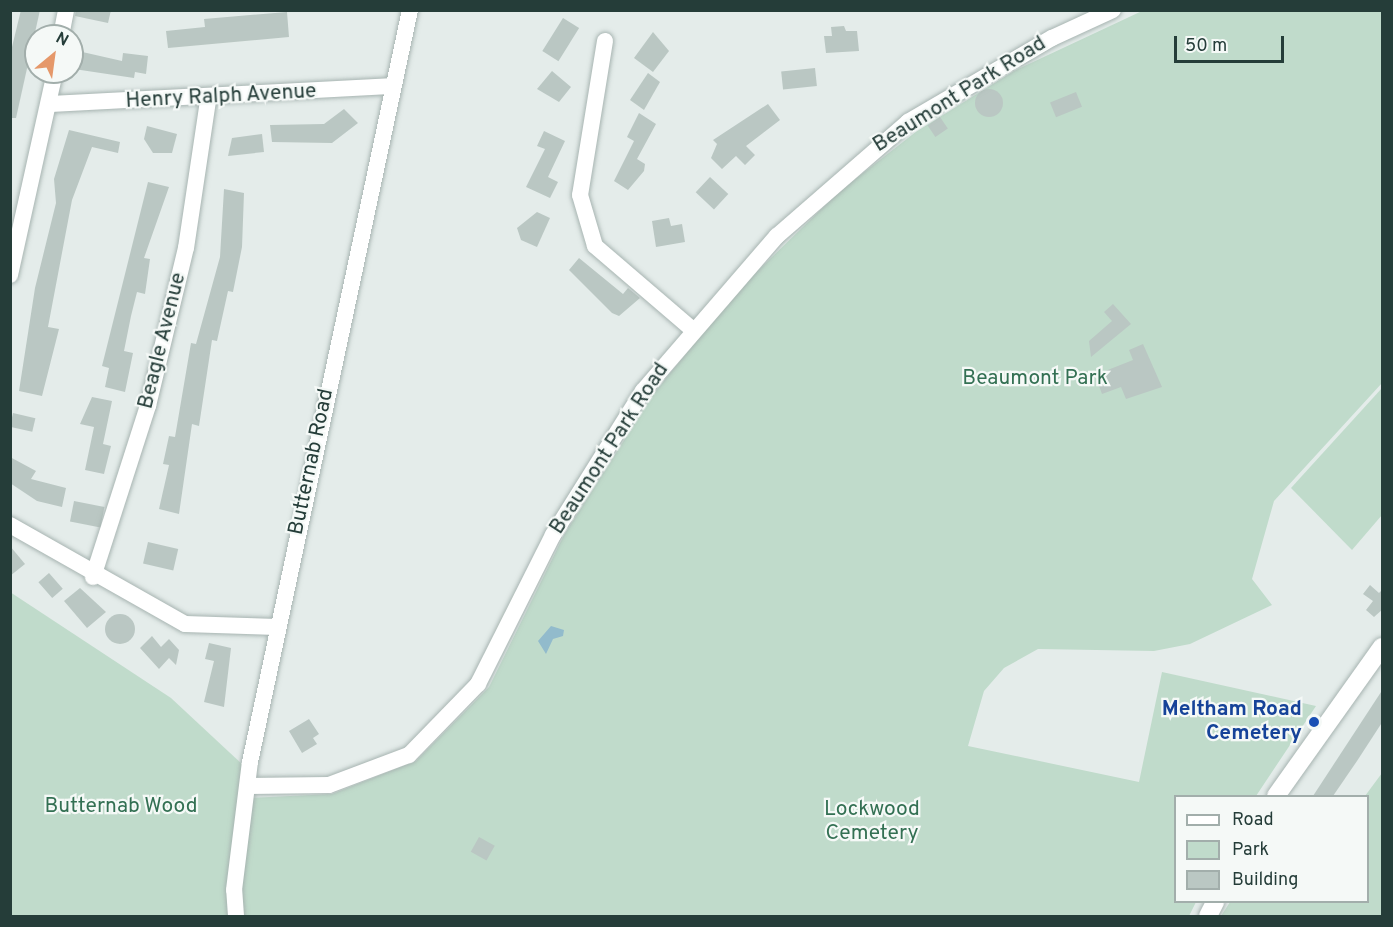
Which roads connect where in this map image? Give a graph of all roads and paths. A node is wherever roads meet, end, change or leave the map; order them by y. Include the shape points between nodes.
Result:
1 (410, 10) edge
2 (1113, 10) edge
3 (605, 41) dead end
4 (53, 84) edge
5 (392, 86) junction
6 (208, 100) junction
7 (49, 104) junction
8 (10, 275) edge
9 (692, 329) junction
10 (10, 525) edge
11 (93, 577) junction
12 (277, 627) junction
13 (1383, 647) edge
14 (248, 786) junction
15 (1277, 795) edge
16 (236, 916) edge

1 - 5 street, Butternab Road
2 - 9 street, Beaumont Park Road via 1001,66 869,150 777,236
3 - 9 street via 580,195 595,246
4 - 7 street
5 - 6 street, Henry Ralph Avenue
5 - 12 street, Butternab Road
6 - 7 street, Henry Ralph Avenue
6 - 11 street, Beagle Avenue via 186,248 164,338
7 - 8 street
9 - 14 street, Beaumont Park Road via 643,391 553,535 478,684 409,754 329,785
10 - 11 street
11 - 12 street via 185,624
12 - 14 street, Butternab Road
13 - 15 main road
14 - 16 street, Butternab Road via 234,890

